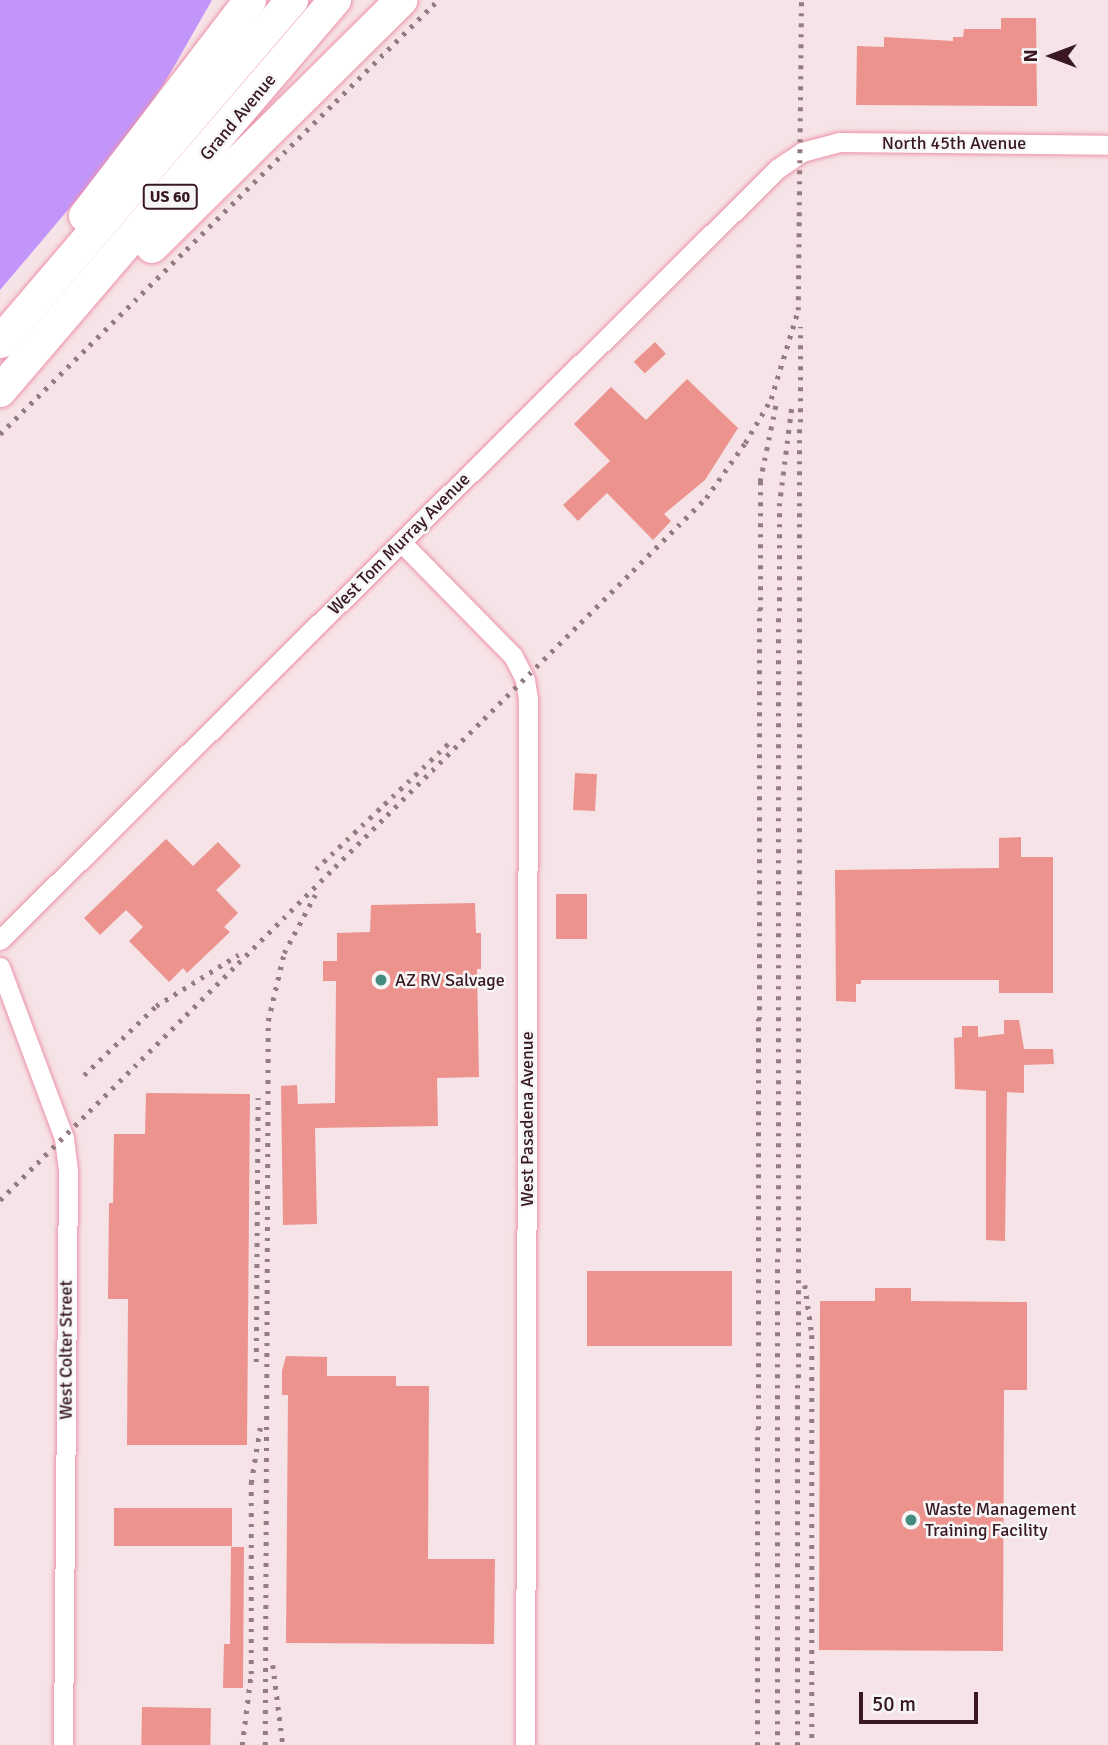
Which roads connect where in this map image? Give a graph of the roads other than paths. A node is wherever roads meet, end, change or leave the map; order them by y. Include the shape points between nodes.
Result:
1 (250, 0) edge
2 (292, 0) edge
3 (335, 0) edge
4 (402, 0) edge
5 (1108, 145) edge
6 (802, 152) joint
7 (42, 296) junction
8 (72, 312) junction
9 (0, 342) edge
10 (0, 391) edge
11 (401, 542) junction
12 (0, 940) edge
13 (0, 967) edge
14 (63, 1745) edge
15 (525, 1745) edge

1 - 7 highway via 71,233
2 - 7 highway, Grand Avenue / US 60
3 - 8 highway, Grand Avenue / US 60
4 - 8 highway via 124,275
5 - 6 street, North 45th Avenue via 841,142
6 - 11 street, West Tom Murray Avenue via 746,197
7 - 9 highway, Grand Avenue / US 60
8 - 10 highway, Grand Avenue / US 60
11 - 12 street, West Tom Murray Avenue
11 - 15 street, West Pasadena Avenue via 513,656 526,680 528,699
13 - 14 street, West Colter Street via 64,1138 68,1170

